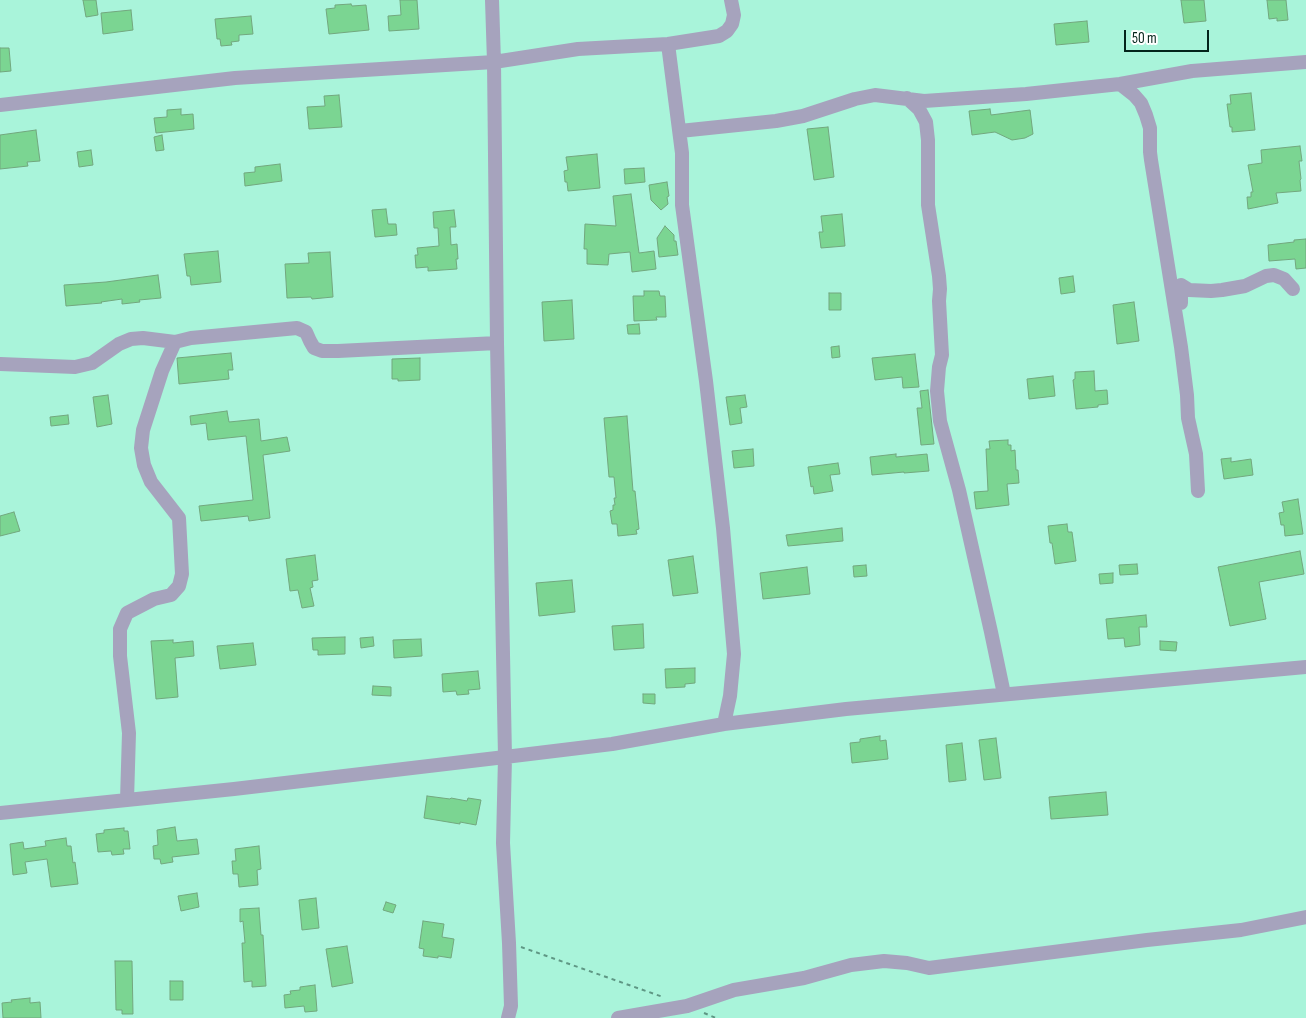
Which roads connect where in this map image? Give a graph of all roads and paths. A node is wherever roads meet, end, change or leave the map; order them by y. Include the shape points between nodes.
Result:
1 (492, 0) edge
2 (731, 0) edge
3 (668, 44) junction
4 (494, 62) junction
5 (1306, 62) edge
6 (1120, 84) junction
7 (907, 98) junction
8 (0, 105) edge
9 (680, 131) junction
10 (1293, 289) dead end
11 (176, 342) junction
12 (497, 343) junction
13 (1181, 347) junction
14 (0, 364) edge
15 (1198, 491) dead end
16 (1306, 668) edge
17 (1004, 694) junction
18 (724, 724) junction
19 (505, 757) junction
20 (127, 800) junction
21 (0, 814) edge
22 (1306, 917) edge
23 (509, 942) junction
24 (668, 999) dead end
25 (687, 1006) junction
26 (508, 1018) edge
27 (618, 1018) edge
28 (716, 1018) edge

1 - 4 street
2 - 3 street via 734,15 727,31 719,36
3 - 4 street via 578,50
3 - 9 street
4 - 8 street via 235,78
4 - 12 street
5 - 6 street via 1192,71
6 - 7 street via 924,101
6 - 13 street via 1140,103 1150,128 1151,160
7 - 9 street via 875,95 776,122
7 - 17 street via 919,109 926,122 928,140 928,205 940,283 942,355 937,391 940,421 959,490
9 - 18 street via 682,205 720,498 734,654
10 - 13 street via 1284,279 1274,275 1245,286 1212,291 1188,290 1181,285
11 - 12 street via 297,328 306,332 314,348 322,351
11 - 14 street via 131,339 118,344 92,363 75,367
11 - 20 street via 162,371 142,430 141,448 151,482 179,518 182,574 172,595 127,613 120,629 129,733
12 - 19 street
13 - 15 street
16 - 17 street
17 - 18 street
18 - 19 street via 612,744
19 - 20 street
19 - 23 street via 503,843
20 - 21 street
22 - 25 street via 1241,930 929,968 884,961 851,964 804,978 734,990
23 - 24 path
23 - 26 street via 511,1006
25 - 27 street
25 - 28 path

